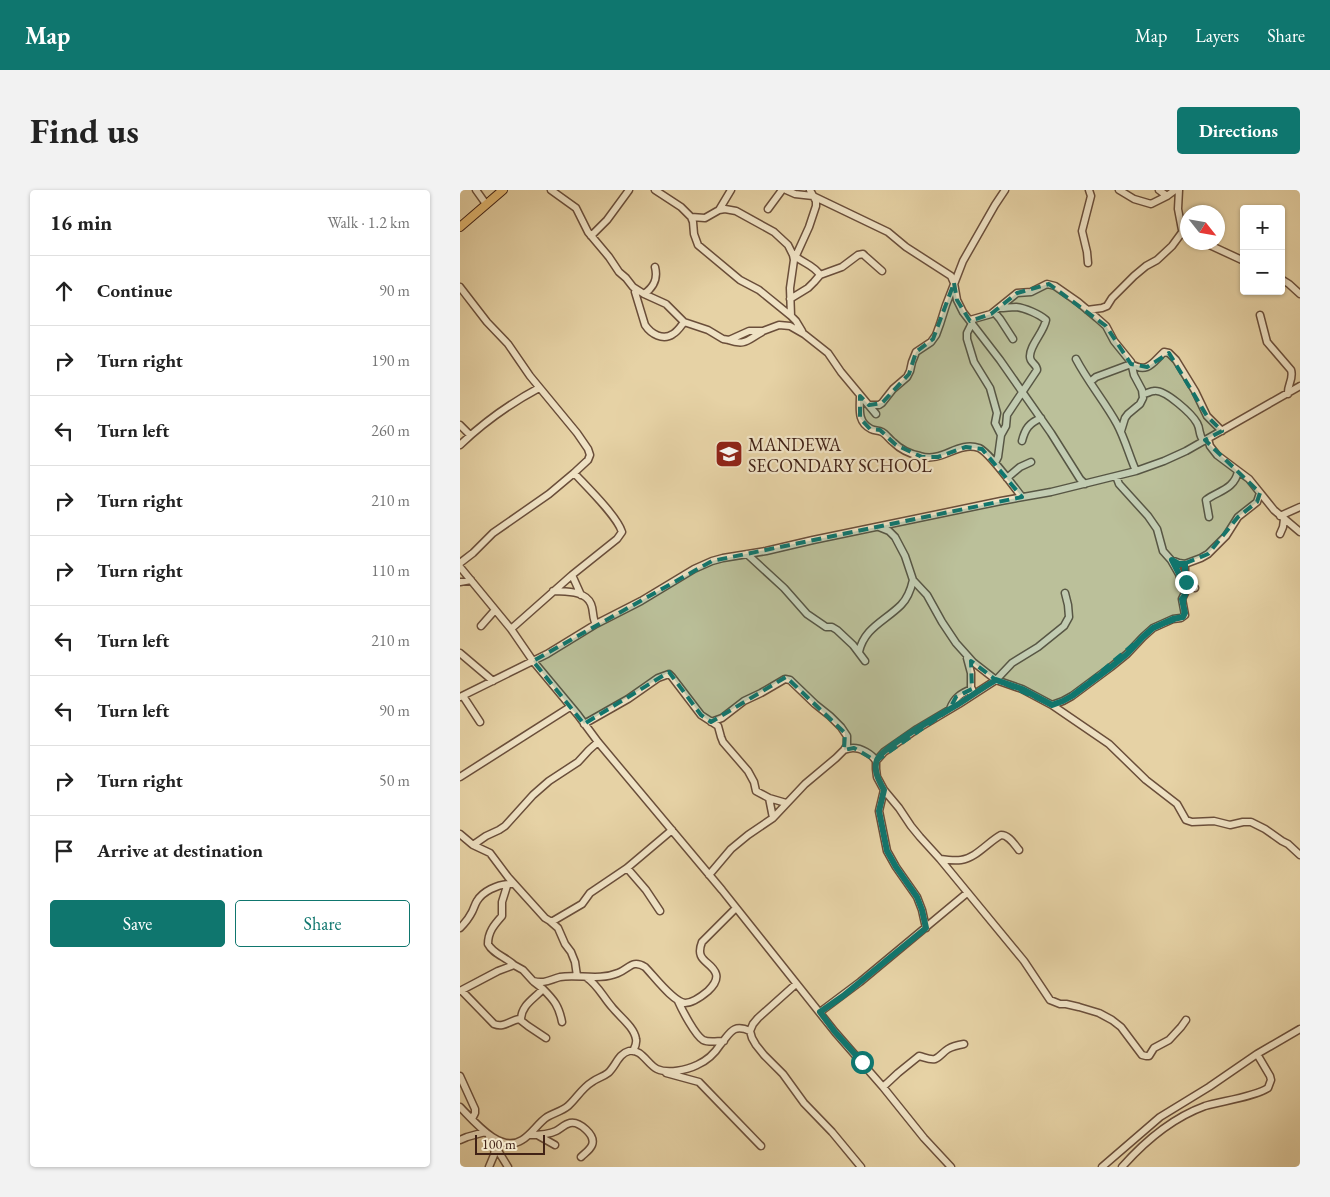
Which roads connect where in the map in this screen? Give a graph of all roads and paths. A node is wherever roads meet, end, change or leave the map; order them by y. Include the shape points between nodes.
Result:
1 (476, 190) edge
2 (480, 190) edge
3 (503, 190) edge
4 (551, 190) edge
5 (629, 190) edge
6 (655, 190) edge
7 (731, 190) edge
8 (782, 190) edge
9 (786, 190) edge
10 (1005, 190) edge
11 (1089, 190) edge
12 (1119, 190) edge
13 (1159, 190) edge
14 (1177, 190) edge
15 (812, 193) edge
16 (1167, 196) junction
17 (484, 201) junction
18 (768, 209) dead end
19 (719, 210) junction
20 (1180, 216) edge
21 (691, 217) junction
22 (460, 227) edge
23 (591, 236) junction
24 (1180, 238) edge
25 (1220, 250) edge
26 (794, 258) junction
27 (1240, 259) edge
28 (1088, 263) dead end
29 (655, 267) dead end
30 (882, 271) dead end
31 (820, 275) junction
32 (1285, 282) edge
33 (954, 283) junction
34 (460, 287) edge
35 (635, 292) dead end
36 (644, 294) junction
37 (1300, 294) edge
38 (790, 299) junction
39 (1000, 308) junction
40 (1087, 310) junction
41 (994, 312) junction
42 (1260, 315) dead end
43 (791, 316) junction
44 (684, 322) junction
45 (971, 322) junction
46 (804, 334) junction
47 (1013, 339) dead end
48 (1076, 359) dead end
49 (1131, 364) junction
50 (1090, 382) junction
51 (1300, 386) edge
52 (539, 388) junction
53 (1023, 393) junction
54 (1143, 394) junction
55 (1288, 394) junction
56 (860, 396) junction
57 (869, 405) junction
58 (876, 414) dead end
59 (1040, 418) junction
60 (460, 425) edge
61 (1222, 431) junction
62 (1121, 432) junction
63 (1001, 434) junction
64 (470, 436) junction
65 (1206, 440) junction
66 (1022, 441) dead end
67 (460, 445) edge
68 (1031, 462) dead end
69 (995, 463) junction
70 (1136, 470) junction
71 (1238, 471) junction
72 (574, 473) junction
73 (1116, 476) junction
74 (1007, 478) junction
75 (1085, 484) junction
76 (1260, 493) junction
77 (1022, 497) junction
78 (1300, 507) edge
79 (1209, 517) dead end
80 (1282, 517) junction
81 (878, 527) junction
82 (1300, 532) edge
83 (1280, 534) dead end
84 (747, 554) junction
85 (1172, 560) junction
86 (460, 563) edge
87 (1185, 564) junction
88 (460, 568) edge
89 (572, 575) junction
90 (471, 580) junction
91 (913, 580) junction
92 (460, 582) edge
93 (1195, 588) dead end
94 (553, 591) junction
95 (1065, 593) dead end
96 (581, 595) junction
97 (495, 610) junction
98 (596, 624) junction
99 (481, 626) dead end
100 (511, 629) junction
101 (859, 652) junction
102 (460, 653) edge
103 (966, 654) junction
104 (865, 661) dead end
105 (533, 662) junction
106 (996, 680) junction
107 (493, 681) junction
108 (972, 692) junction
109 (462, 697) edge
110 (1052, 705) junction
111 (570, 706) junction
112 (480, 722) dead end
113 (711, 722) junction
114 (584, 724) junction
115 (598, 742) junction
116 (844, 750) junction
117 (876, 760) junction
118 (460, 777) edge
119 (884, 790) junction
120 (768, 798) junction
121 (786, 804) junction
122 (773, 818) junction
123 (672, 830) junction
124 (462, 836) edge
125 (480, 839) junction
126 (473, 845) junction
127 (1019, 850) dead end
128 (1300, 855) edge
129 (940, 859) junction
130 (627, 868) junction
131 (709, 874) junction
132 (511, 884) junction
133 (967, 893) junction
134 (736, 908) junction
135 (660, 911) dead end
136 (550, 921) junction
137 (460, 928) edge
138 (926, 928) junction
139 (514, 965) junction
140 (577, 976) junction
141 (586, 977) junction
142 (534, 981) junction
143 (796, 984) junction
144 (542, 989) junction
145 (461, 991) edge
146 (678, 1001) junction
147 (820, 1012) junction
148 (521, 1020) junction
149 (1186, 1020) dead end
150 (562, 1022) dead end
151 (1300, 1029) edge
152 (750, 1031) junction
153 (546, 1038) dead end
154 (724, 1041) junction
155 (964, 1044) dead end
156 (633, 1051) junction
157 (1257, 1054) junction
158 (663, 1072) junction
159 (460, 1076) edge
160 (884, 1087) junction
161 (460, 1107) edge
162 (566, 1108) junction
163 (472, 1119) junction
164 (567, 1124) junction
165 (487, 1133) junction
166 (533, 1133) junction
167 (460, 1140) edge
168 (555, 1145) dead end
169 (495, 1146) junction
170 (762, 1146) dead end
171 (581, 1157) dead end
172 (856, 1164) edge
173 (489, 1167) edge
174 (508, 1167) edge
175 (862, 1167) edge
176 (951, 1167) edge
177 (1102, 1167) edge
178 (1122, 1167) edge

1 - 17 street
2 - 17 street
3 - 17 main road
4 - 23 street via 576,208
5 - 23 street
6 - 21 street
7 - 19 street
8 - 18 street
9 - 15 street via 795,194
10 - 33 street via 963,261
11 - 28 street via 1091,196 1082,232
12 - 16 street via 1151,204
13 - 16 street
14 - 16 street
14 - 20 street
15 - 26 street via 816,206
15 - 33 street via 888,232 949,274
17 - 22 main road
19 - 21 street via 704,218
19 - 26 street via 736,211 774,232 786,242
21 - 43 street via 698,245
23 - 36 street via 619,272
24 - 40 street via 1134,276 1106,306
25 - 27 street
26 - 31 street via 812,266
26 - 38 street
29 - 36 street via 655,282
30 - 31 street via 860,254
31 - 38 street via 808,288
32 - 37 street
33 - 45 street via 959,306
33 - 57 street via 933,339 916,352 909,374 885,401
34 - 52 street via 508,344
35 - 44 street via 645,325 656,335 672,335
36 - 44 street via 666,304
38 - 43 street
39 - 40 street via 1017,293 1031,292 1049,284
39 - 41 street
39 - 53 street via 1015,307 1046,320 1030,354 1037,370
40 - 49 street via 1106,326
41 - 45 street
41 - 47 street
42 - 55 street via 1267,342 1292,370
43 - 46 street
44 - 46 street via 726,340 779,325 790,326
45 - 53 street
45 - 63 street via 967,339 974,362 990,388 997,413 995,423
46 - 56 street via 828,353
48 - 50 street
49 - 50 street
49 - 54 street
49 - 61 street via 1147,367 1164,352 1169,353 1195,391 1206,416
50 - 62 street
51 - 55 street
52 - 64 street
52 - 72 street via 588,449 588,460
53 - 59 street
53 - 63 street via 1007,415
54 - 62 street via 1140,404 1125,418
54 - 65 street via 1156,391 1175,400 1198,424 1201,437
55 - 61 street
56 - 57 street
56 - 69 street via 863,423 882,432 907,451 930,458 972,447 985,452
57 - 58 street
59 - 66 street via 1027,427
59 - 75 street
60 - 64 street
61 - 65 street
62 - 70 street
63 - 69 street
64 - 67 street
65 - 70 street via 1170,459
65 - 71 street via 1217,455
68 - 74 street
69 - 74 street
70 - 73 street
71 - 76 street
71 - 79 street via 1232,484 1206,500
72 - 86 street via 493,533
72 - 89 street via 606,508 622,532
73 - 75 street
73 - 85 street via 1119,484 1153,522 1163,551
74 - 77 street
75 - 77 street
76 - 80 street
76 - 87 street via 1257,502 1238,516 1226,536 1208,554
77 - 81 street
78 - 80 street
80 - 82 street
80 - 83 street
81 - 84 street
81 - 91 street via 895,537
84 - 98 street via 703,565
84 - 101 street via 807,614 826,627 837,630
85 - 87 street
85 - 110 street via 1185,595 1182,599 1184,616 1153,628 1111,667 1072,696
87 - 93 street via 1185,580
88 - 90 street
89 - 94 street
89 - 96 street
90 - 92 street
90 - 97 street
91 - 101 street via 901,605 866,634
91 - 103 street
94 - 96 street
94 - 100 street
95 - 106 street via 1068,621 1012,662
96 - 98 street via 590,602
97 - 99 street
97 - 100 street
98 - 105 street
100 - 105 street
101 - 104 street
102 - 107 street
103 - 106 street
103 - 108 street
105 - 107 street
105 - 111 street
106 - 108 street
106 - 110 street
107 - 109 street
108 - 117 street
109 - 112 street
110 - 128 street via 1114,748 1146,780 1177,804 1186,820 1230,825 1251,822
111 - 114 street
111 - 118 street
113 - 114 street via 701,715 669,674
113 - 116 street via 788,679 845,733 848,740
113 - 120 street via 718,726 723,742 748,771 756,791
114 - 115 street
115 - 123 street
115 - 125 street via 578,762 533,795 506,826
116 - 117 street via 854,748
116 - 121 street
117 - 119 street
119 - 129 street
119 - 138 street via 879,811 887,851 917,897
120 - 121 street
120 - 122 street
121 - 122 street
122 - 131 street via 731,849
123 - 130 street
123 - 131 street
124 - 125 street
124 - 126 street
125 - 126 street
126 - 132 street via 490,853
127 - 129 street via 1009,838 1001,835 964,860
129 - 133 street
130 - 135 street
130 - 136 street via 590,893 582,904
131 - 134 street
132 - 136 street
132 - 137 street via 492,887 477,899
132 - 139 street via 502,902 502,916 493,926 488,944
133 - 138 street
133 - 149 street via 1024,961 1050,1000 1106,1016 1120,1027 1142,1055 1150,1056 1154,1048 1169,1040
134 - 143 street
134 - 146 street via 700,946 703,959 716,973 712,987 691,1002
136 - 140 street via 558,928 571,952
138 - 147 street
139 - 142 street
139 - 145 street
140 - 141 street
140 - 142 street
141 - 146 street via 612,975 636,963 641,964
141 - 156 street via 634,1033 636,1044
142 - 144 street
143 - 147 street
143 - 152 street via 758,1018
144 - 148 street via 524,1006
144 - 150 street via 557,1004
145 - 148 street via 494,1024 504,1026 516,1019
146 - 154 street via 702,1039
147 - 160 street
148 - 153 street
151 - 157 street
152 - 154 street via 733,1029
152 - 172 street via 764,1055
154 - 158 street via 700,1064
155 - 160 street via 951,1048 938,1058 919,1056
156 - 158 street
156 - 162 street via 618,1059 609,1072 592,1082
157 - 177 street via 1160,1117
157 - 178 street via 1270,1076 1268,1088 1205,1106 1171,1122
158 - 170 street via 699,1082
159 - 163 street via 475,1109
160 - 176 street
161 - 163 street
162 - 164 street
162 - 166 street via 546,1117
163 - 165 street
164 - 166 street via 555,1132
164 - 171 street via 579,1125 591,1136 591,1146
165 - 166 street via 503,1142 517,1143
165 - 167 street
165 - 169 street
166 - 168 street
169 - 173 street
169 - 174 street
172 - 175 street

